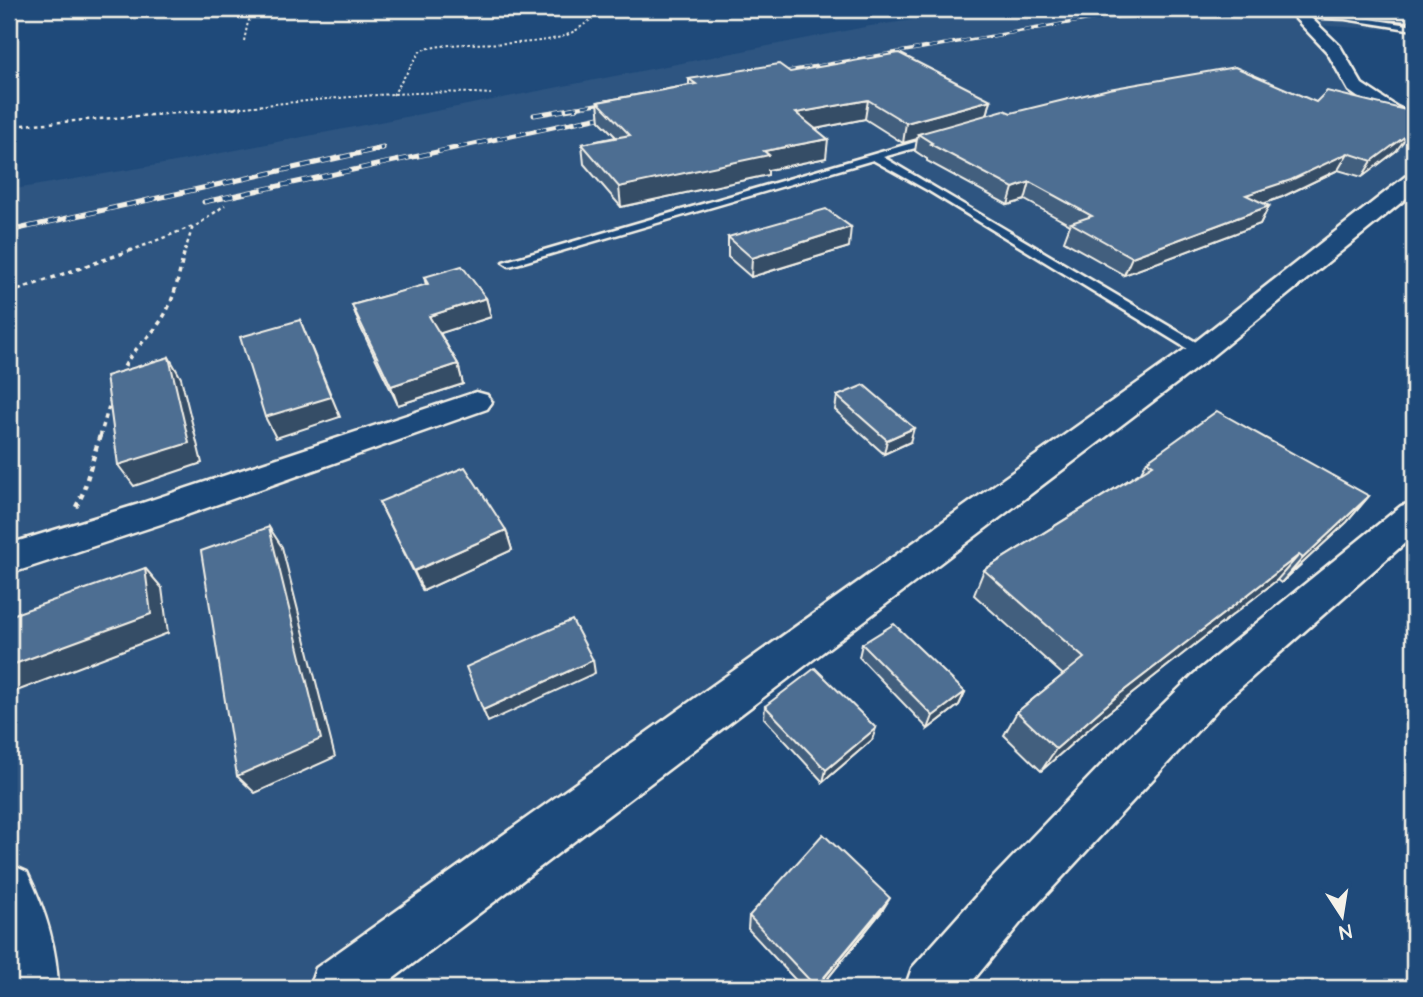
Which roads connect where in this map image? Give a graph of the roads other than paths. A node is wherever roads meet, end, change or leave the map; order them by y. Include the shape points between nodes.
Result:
1 (1295, 11) edge
2 (1414, 16) edge
3 (1414, 28) edge
4 (1414, 122) edge
5 (953, 134) edge
6 (875, 157) junction
7 (1414, 181) edge
8 (509, 262) dead end
9 (1200, 351) junction
10 (476, 402) dead end
11 (1414, 515) edge
12 (9, 559) edge
13 (9, 890) edge
14 (31, 988) edge
15 (336, 988) edge
16 (932, 988) edge

1 - 2 street
1 - 3 lane
1 - 4 street via 1334,50 1354,87
5 - 6 lane
6 - 8 lane
6 - 9 lane
7 - 9 street
9 - 15 street
10 - 12 street
11 - 16 street via 1209,688 1122,775
13 - 14 street via 31,958

